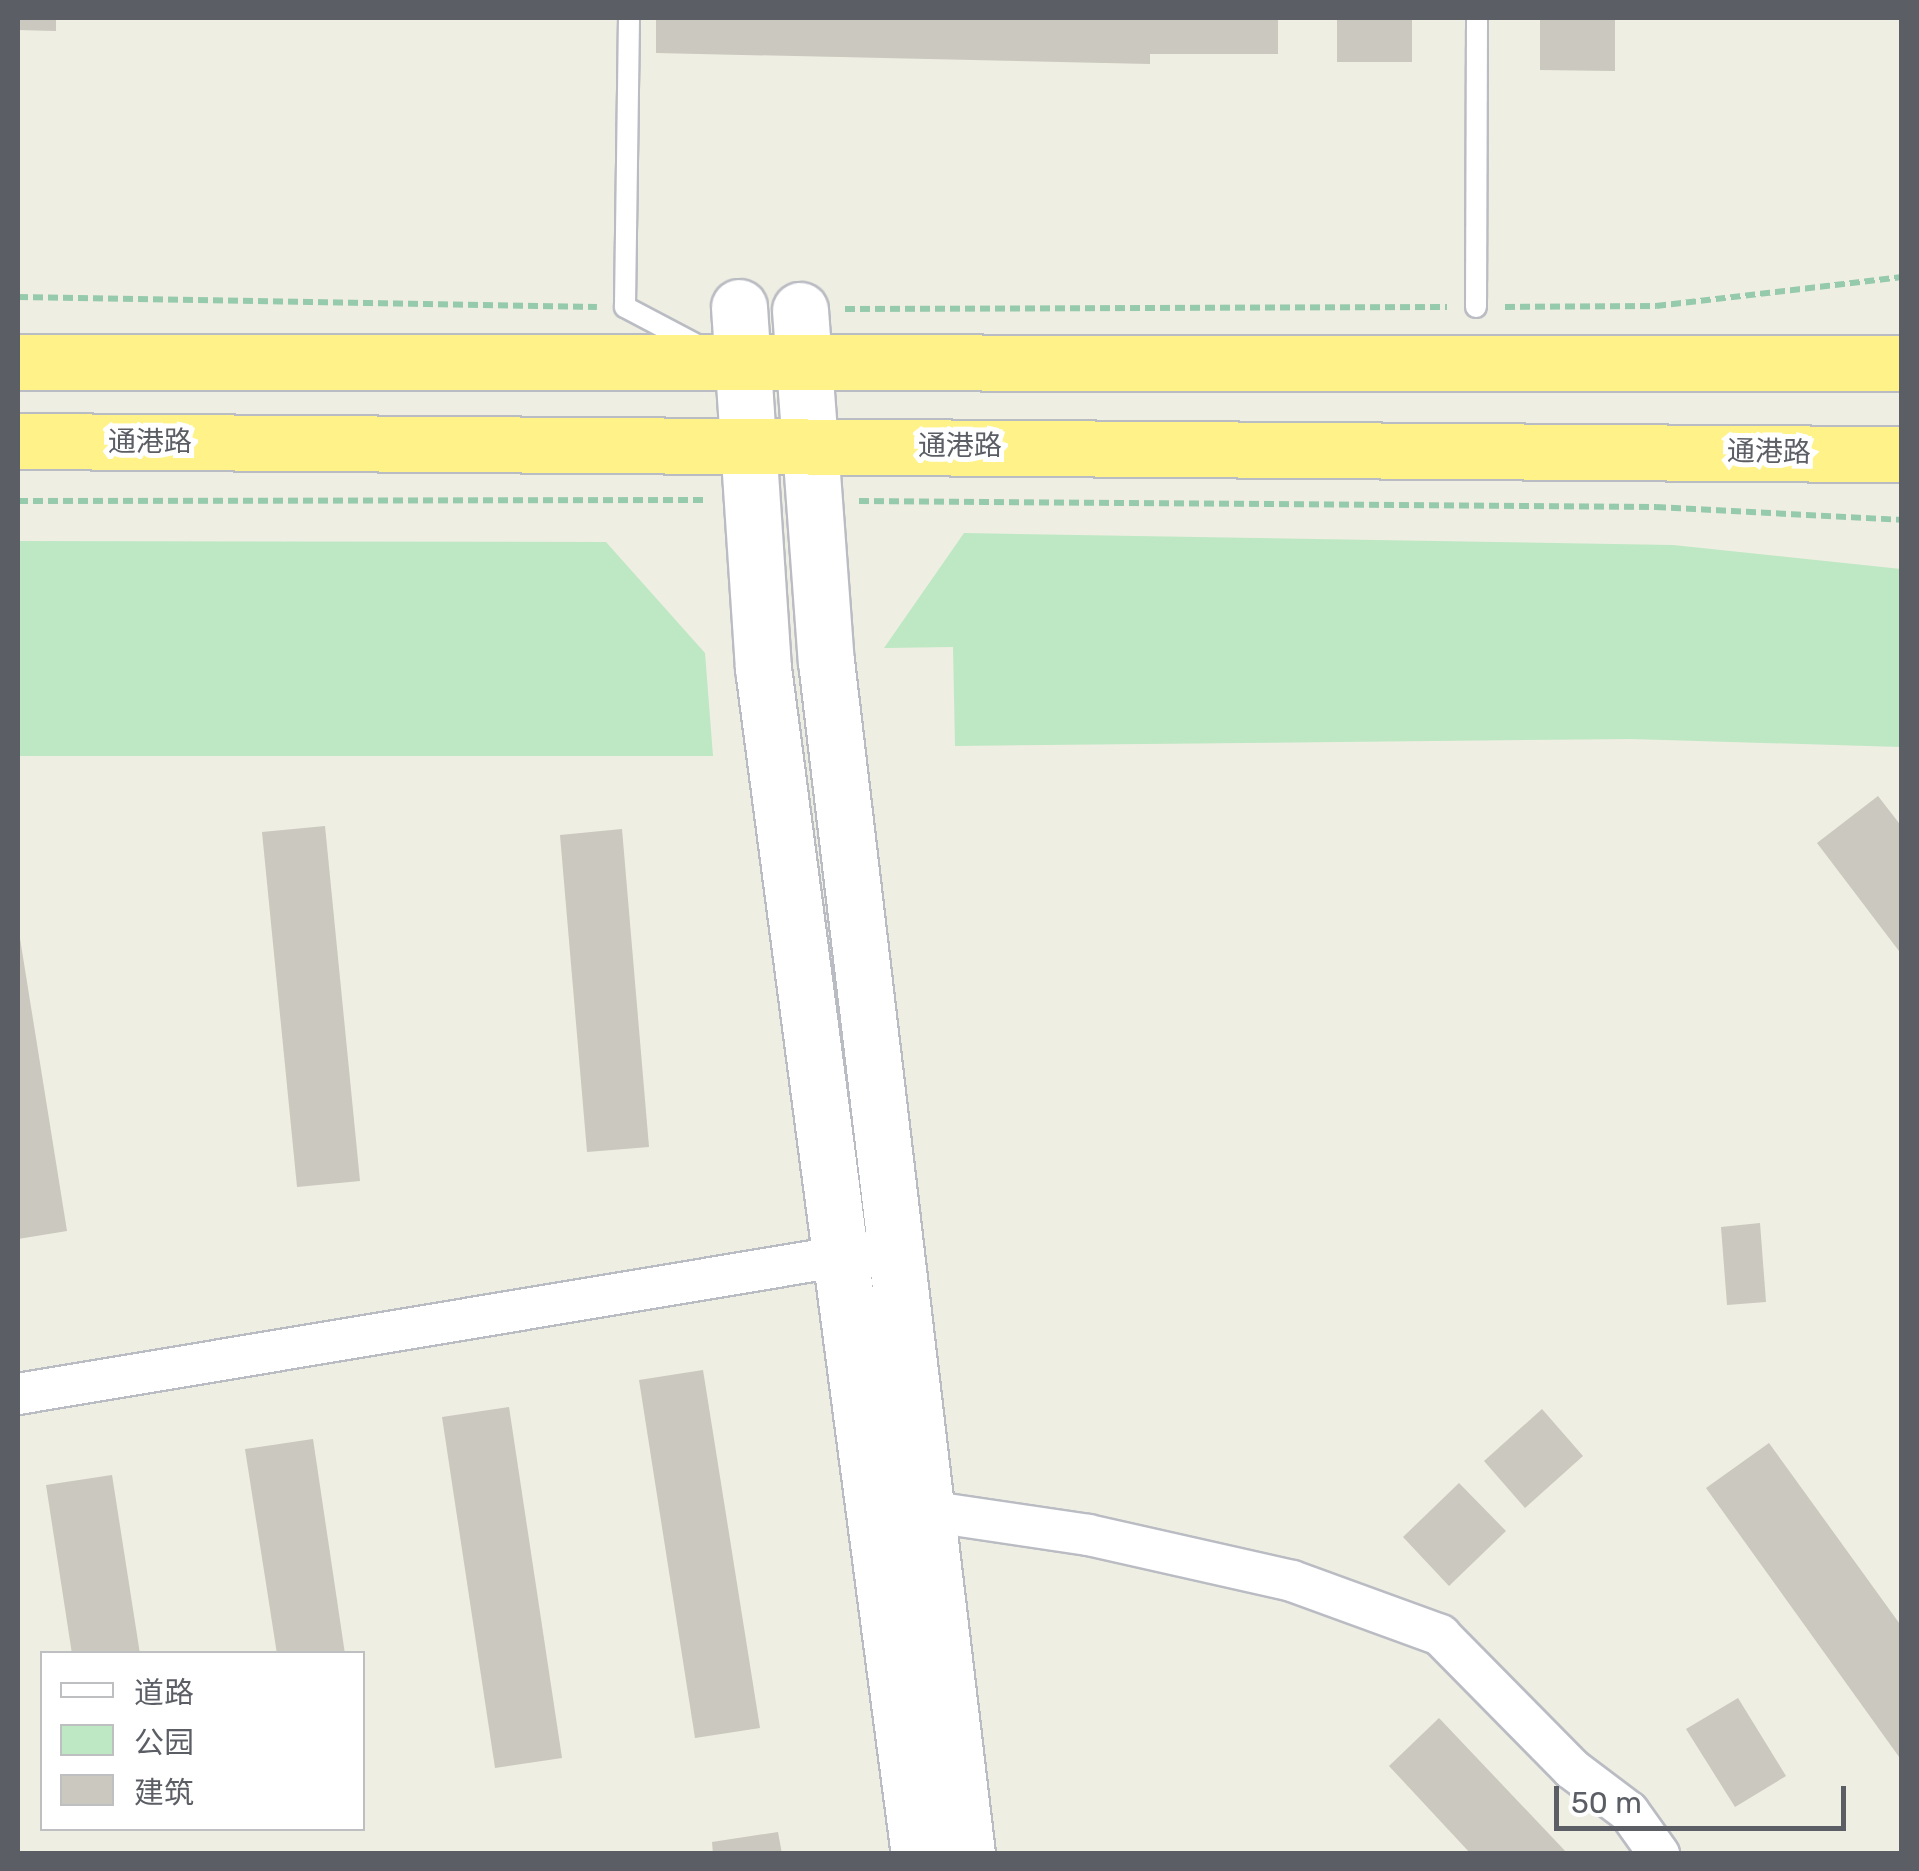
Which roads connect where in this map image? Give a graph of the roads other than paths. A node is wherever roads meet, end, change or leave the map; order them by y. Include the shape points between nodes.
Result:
1 (629, 18) edge
2 (1477, 18) edge
3 (740, 307) dead end
4 (1476, 307) road end
5 (800, 310) road end
6 (18, 362) edge
7 (1902, 363) edge
8 (742, 369) junction
9 (804, 369) junction
10 (18, 442) edge
11 (810, 445) junction
12 (746, 446) junction
13 (1902, 454) edge
14 (869, 1252) junction
15 (18, 1394) edge
16 (926, 1511) junction
17 (919, 1854) edge
18 (967, 1854) edge
19 (1659, 1854) edge

1 - 8 lane via 625,307
2 - 4 lane
3 - 8 main road
5 - 9 main road
6 - 8 highway
7 - 9 highway
8 - 9 highway
8 - 12 main road
9 - 11 main road
10 - 12 highway, 通港路
11 - 12 highway, 通港路
11 - 13 highway, 通港路
11 - 14 main road
12 - 14 main road via 762,668
14 - 15 street
14 - 16 main road
14 - 17 main road
16 - 18 main road
16 - 19 street via 1088,1534 1292,1581 1440,1635 1572,1769 1628,1812

